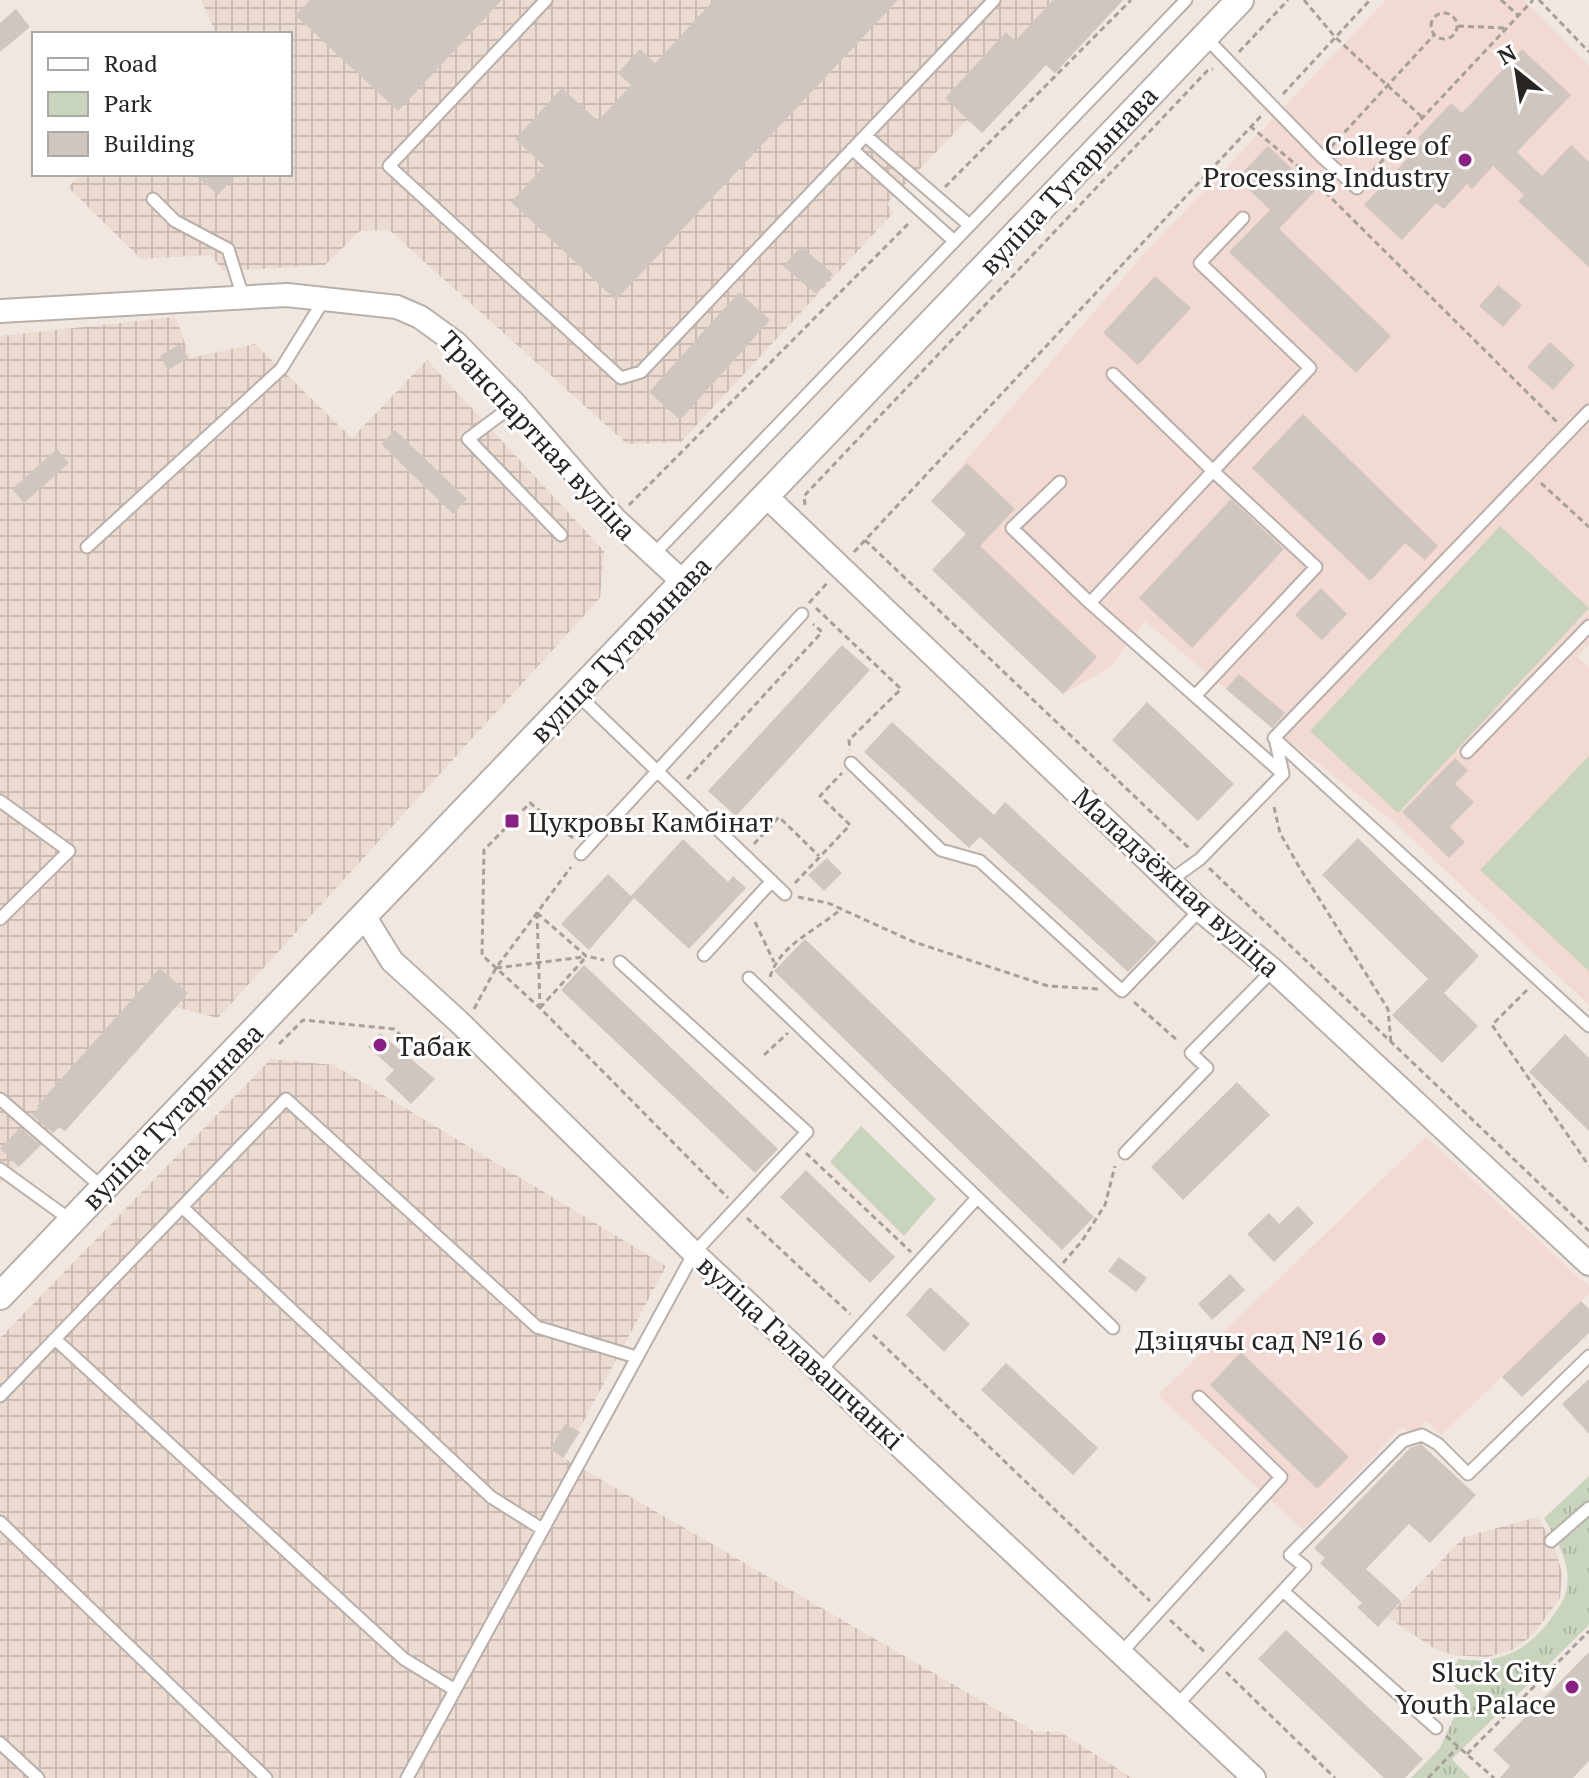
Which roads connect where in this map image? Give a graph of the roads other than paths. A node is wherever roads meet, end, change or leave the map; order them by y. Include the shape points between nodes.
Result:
1 (546, 0) edge
2 (994, 0) edge
3 (1186, 0) edge
4 (1240, 0) edge
5 (1204, 36) junction
6 (866, 136) junction
7 (852, 149) junction
8 (1357, 188) road end
9 (153, 199) dead end
10 (1243, 218) dead end
11 (968, 224) junction
12 (953, 240) junction
13 (243, 297) junction
14 (325, 298) junction
15 (0, 311) edge
16 (1113, 374) dead end
17 (515, 404) junction
18 (1589, 411) edge
19 (1213, 471) junction
20 (1060, 482) dead end
21 (767, 497) junction
22 (561, 535) dead end
23 (87, 547) dead end
24 (653, 555) junction
25 (684, 583) junction
26 (1090, 603) junction
27 (802, 614) road end
28 (1589, 626) edge
29 (577, 694) junction
30 (1195, 696) junction
31 (1274, 738) junction
32 (1467, 752) dead end
33 (851, 763) road end
34 (658, 772) junction
35 (1283, 774) junction
36 (0, 801) edge
37 (583, 851) road end
38 (1171, 880) junction
39 (772, 881) junction
40 (785, 894) road end
41 (1200, 910) junction
42 (363, 914) junction
43 (0, 919) edge
44 (704, 955) dead end
45 (620, 962) road end
46 (1273, 970) junction
47 (749, 978) dead end
48 (1589, 1026) edge
49 (0, 1099) edge
50 (1125, 1153) road end
51 (0, 1169) edge
52 (104, 1188) junction
53 (976, 1199) junction
54 (182, 1207) junction
55 (72, 1221) junction
56 (694, 1253) junction
57 (1589, 1264) edge
58 (0, 1296) edge
59 (1113, 1328) dead end
60 (55, 1339) junction
61 (1589, 1356) edge
62 (636, 1357) junction
63 (821, 1370) junction
64 (0, 1396) edge
65 (1199, 1397) dead end
66 (1589, 1508) edge
67 (0, 1522) edge
68 (542, 1529) junction
69 (1551, 1541) dead end
70 (1283, 1591) junction
71 (1121, 1653) junction
72 (455, 1690) junction
73 (1177, 1705) junction
74 (1436, 1728) road end
75 (0, 1743) edge
76 (38, 1778) edge
77 (266, 1778) edge
78 (407, 1778) edge
79 (1254, 1778) edge

1 - 7 lane via 389,166 621,378 641,372
2 - 6 lane
3 - 11 lane
4 - 5 street, вуліца Тутарынава
5 - 8 lane
5 - 21 street, вуліца Тутарынава
6 - 7 lane
6 - 11 lane
7 - 12 lane
9 - 13 lane via 175,221 228,249
10 - 19 lane via 1200,263 1310,368
11 - 12 lane
12 - 24 lane
13 - 14 street, Транспартная вуліца
13 - 15 street, Транспартная вуліца
14 - 17 street, Транспартная вуліца via 397,307 420,317 456,343
14 - 23 lane via 281,369
16 - 19 lane
17 - 22 lane via 468,439
17 - 24 street, Транспартная вуліца
18 - 31 lane
19 - 26 lane
19 - 30 lane via 1316,567
20 - 26 lane via 1012,528
21 - 25 street, вуліца Тутарынава
21 - 38 street, Маладзёжная вуліца via 838,570
24 - 25 street, Транспартная вуліца
25 - 29 street, вуліца Тутарынава
26 - 30 lane
27 - 34 lane
28 - 32 lane
29 - 34 lane
29 - 42 street, вуліца Тутарынава
30 - 35 lane
31 - 35 lane
31 - 48 lane
33 - 41 lane via 941,850 980,861 1122,991
34 - 37 lane
34 - 39 lane
35 - 38 lane via 1200,859
36 - 43 lane via 69,851
38 - 41 street, Маладзёжная вуліца
39 - 40 lane
39 - 44 lane
41 - 46 street, Маладзёжная вуліца
42 - 52 street, вуліца Тутарынава
42 - 56 street, вуліца Галавашчанкі via 392,961
45 - 56 lane via 807,1132
46 - 50 lane via 1191,1053 1207,1068
46 - 57 street, Маладзёжная вуліца
47 - 53 lane
49 - 52 lane
51 - 55 lane
52 - 55 street, вуліца Тутарынава
53 - 59 lane
53 - 63 lane
54 - 60 lane
54 - 62 lane via 286,1099 537,1327
54 - 68 lane via 491,1497
55 - 58 street, вуліца Тутарынава
56 - 62 lane
56 - 63 street, вуліца Галавашчанкі
60 - 64 lane
60 - 72 lane via 404,1659
61 - 70 lane via 1468,1474 1422,1435 1403,1441 1290,1555 1305,1567
62 - 68 lane
63 - 71 street, вуліца Галавашчанкі
65 - 71 lane via 1281,1477
66 - 69 lane
67 - 77 lane
68 - 72 lane
70 - 73 lane
70 - 74 lane
71 - 73 street, вуліца Галавашчанкі
72 - 78 lane
73 - 79 street, вуліца Галавашчанкі
75 - 76 lane

